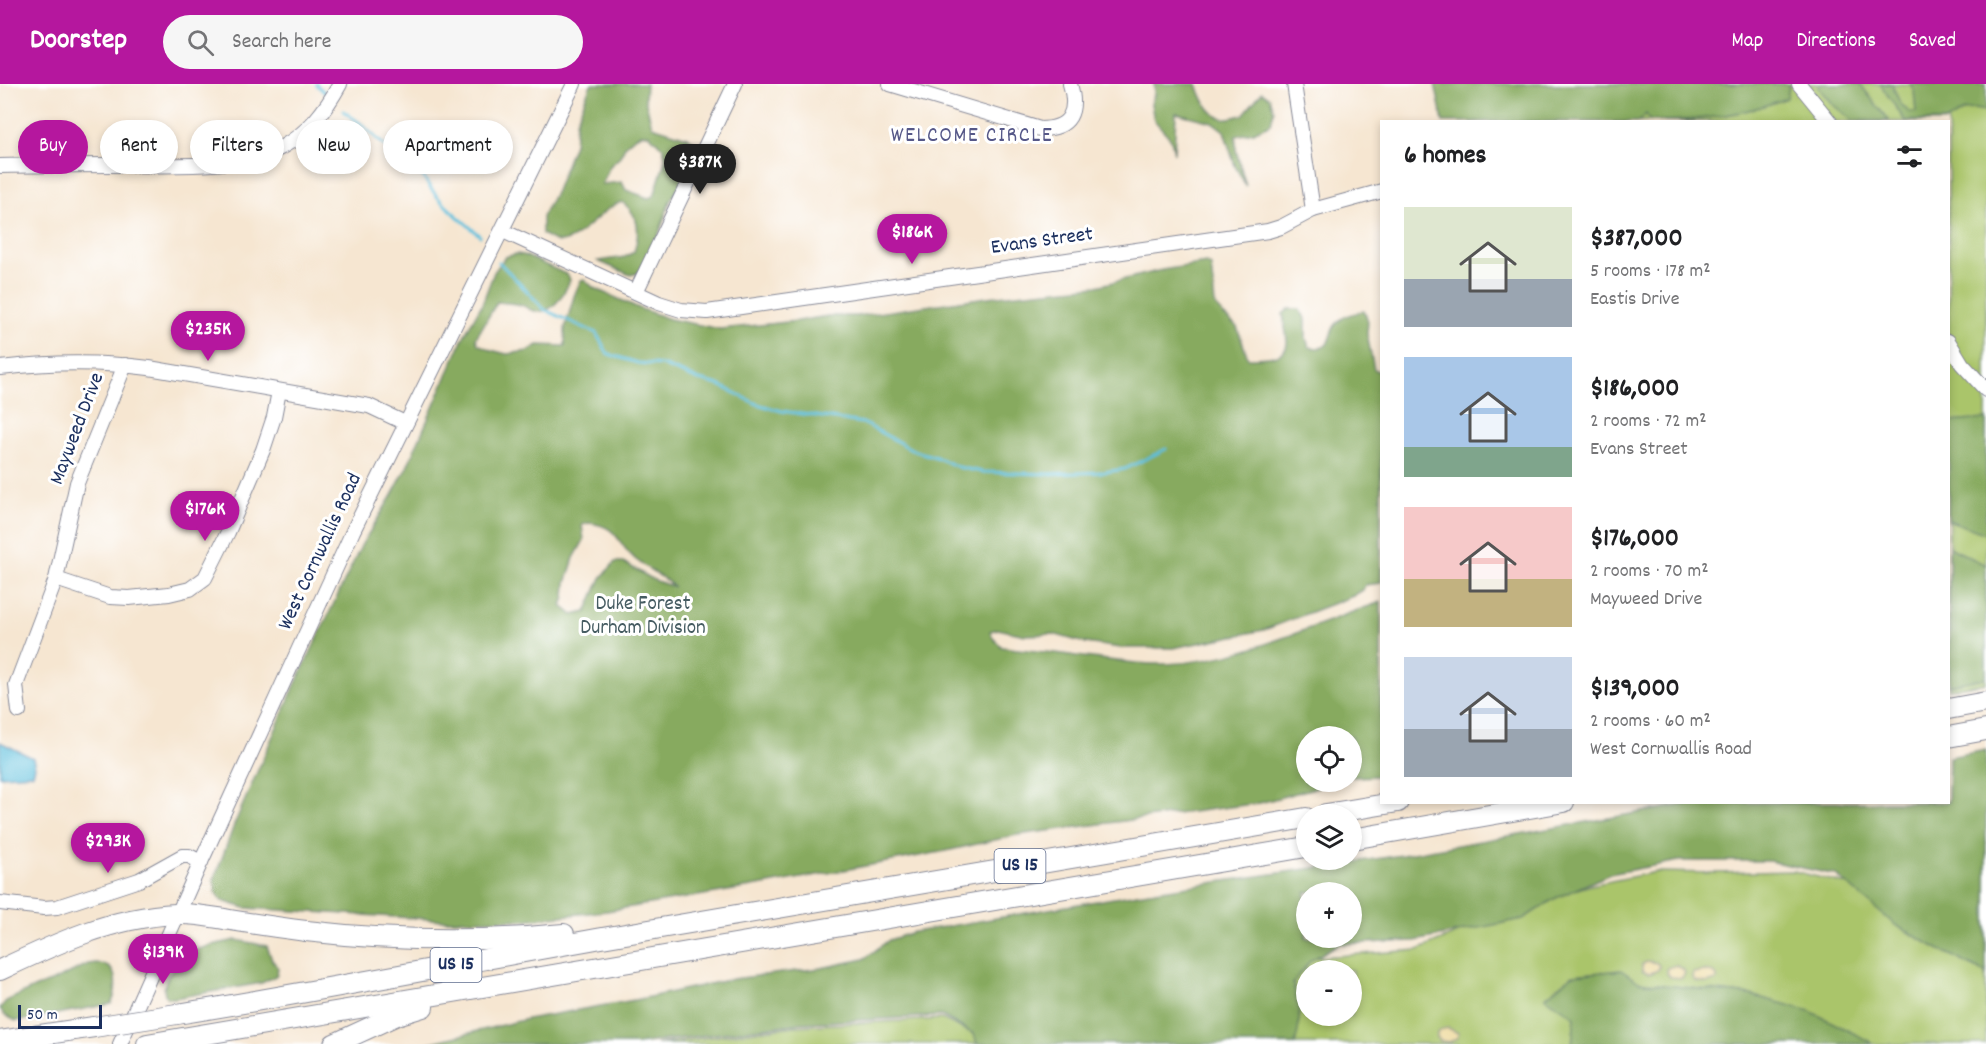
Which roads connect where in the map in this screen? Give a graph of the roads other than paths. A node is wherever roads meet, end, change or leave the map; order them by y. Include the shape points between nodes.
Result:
1 (340, 84) edge
2 (574, 84) edge
3 (735, 84) edge
4 (890, 84) edge
5 (1070, 84) edge
6 (1294, 84) edge
7 (1799, 84) edge
8 (1828, 120) edge
9 (0, 166) edge
10 (1380, 192) edge
11 (1313, 210) junction
12 (503, 231) junction
13 (636, 292) junction
14 (1950, 344) edge
15 (125, 365) junction
16 (0, 368) edge
17 (1986, 390) edge
18 (279, 391) junction
19 (405, 423) junction
20 (56, 579) junction
21 (1986, 702) edge
22 (1950, 709) edge
23 (19, 711) dead end
24 (1986, 730) edge
25 (1950, 737) edge
26 (1386, 804) edge
27 (1553, 804) edge
28 (1362, 808) edge
29 (1296, 820) edge
30 (1362, 837) edge
31 (1296, 849) edge
32 (201, 862) junction
33 (0, 903) edge
34 (177, 914) junction
35 (734, 916) junction
36 (0, 970) edge
37 (462, 990) junction
38 (0, 1041) edge
39 (120, 1044) edge
40 (147, 1044) edge
41 (334, 1044) edge

1 - 9 street via 313,123 281,148 264,155 194,165
2 - 12 street, West Cornwallis Road
3 - 13 street
4 - 5 street via 1040,129 1062,125 1071,116 1074,104
6 - 11 street
7 - 8 street
10 - 11 street, Evans Street
11 - 13 street, Evans Street via 1268,231 718,311 681,310
12 - 13 street, Evans Street
12 - 19 street, West Cornwallis Road
14 - 17 street
15 - 16 street via 74,363
15 - 18 street
15 - 20 street, Mayweed Drive via 77,483
18 - 19 street via 369,406
18 - 20 street via 262,450 205,578 189,589 129,598 110,597
19 - 32 street, West Cornwallis Road
20 - 23 street, Mayweed Drive via 16,685
21 - 22 highway
24 - 25 highway
26 - 28 highway
27 - 30 highway
29 - 35 highway, US 15
31 - 37 highway, US 15
32 - 33 street via 182,856 139,880 57,907
32 - 34 street, West Cornwallis Road
34 - 35 highway via 308,932 453,940 522,938
34 - 36 highway via 98,927
34 - 39 street, West Cornwallis Road
35 - 38 highway, US 15, bridge via 276,998
37 - 40 highway, US 15
37 - 41 highway

